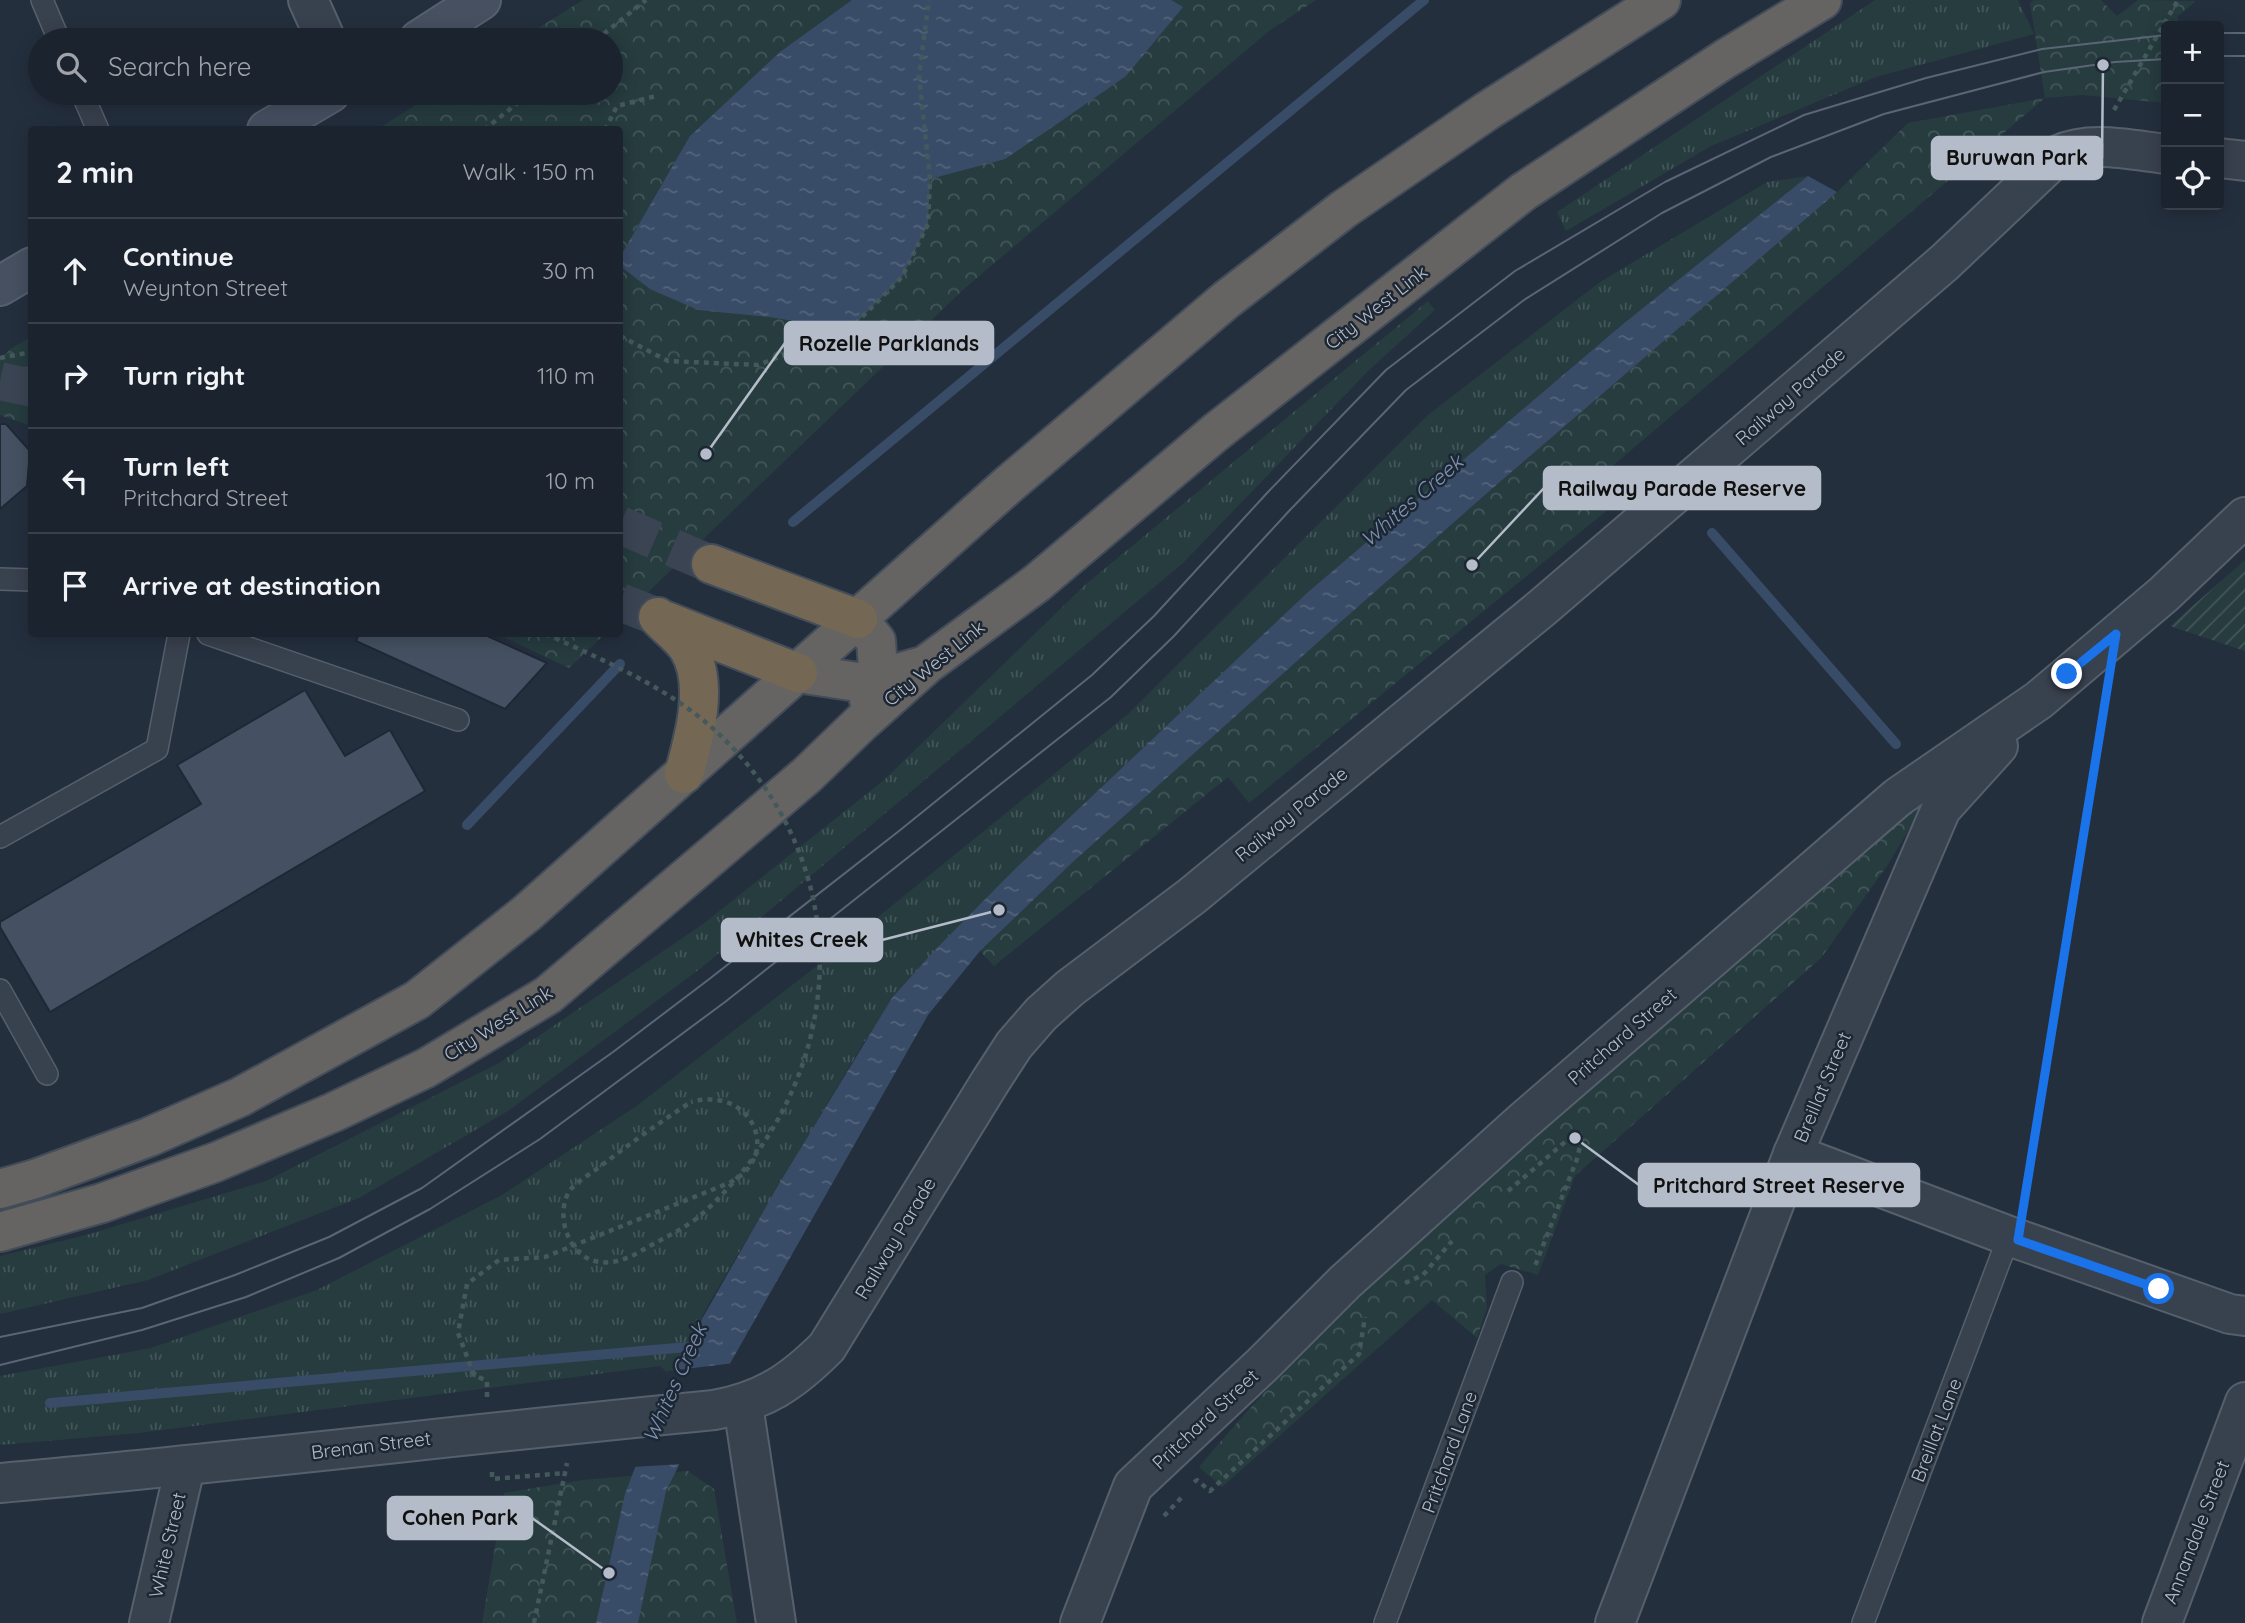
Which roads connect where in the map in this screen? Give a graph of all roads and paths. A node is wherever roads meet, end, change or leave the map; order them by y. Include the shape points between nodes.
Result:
1 (42, 0) edge
2 (308, 0) edge
3 (481, 0) edge
4 (646, 0) edge
5 (929, 0) edge
6 (1661, 0) edge
7 (1822, 0) edge
8 (2178, 0) edge
9 (54, 28) edge
10 (321, 28) edge
11 (438, 28) edge
12 (611, 28) edge
13 (656, 96) dead end
14 (623, 104) edge
15 (87, 105) edge
16 (310, 105) edge
17 (515, 105) edge
18 (621, 105) edge
19 (96, 126) edge
20 (274, 126) edge
21 (489, 126) edge
22 (607, 126) edge
23 (2095, 147) junction
24 (2161, 153) edge
25 (2224, 159) edge
26 (2245, 161) edge
27 (28, 269) edge
28 (0, 286) edge
29 (623, 338) edge
30 (28, 353) edge
31 (0, 358) edge
32 (2245, 517) edge
33 (711, 564) tunnel mouth
34 (0, 579) edge
35 (28, 580) edge
36 (858, 619) junction
37 (2116, 634) junction
38 (178, 637) edge
39 (217, 637) edge
40 (552, 637) edge
41 (927, 664) junction
42 (798, 673) junction
43 (874, 680) junction
44 (2039, 700) junction
45 (458, 720) dead end
46 (862, 722) junction
47 (684, 774) junction
48 (0, 837) edge
49 (0, 990) edge
50 (47, 1074) dead end
51 (756, 1152) edge
52 (756, 1152) edge
53 (756, 1152) edge
54 (756, 1152) edge
55 (1793, 1154) junction
56 (734, 1181) edge
57 (734, 1181) edge
58 (734, 1181) edge
59 (734, 1181) edge
60 (0, 1189) edge
61 (1501, 1197) dead end
62 (0, 1232) edge
63 (2013, 1238) junction
64 (1454, 1239) dead end
65 (574, 1245) edge
66 (574, 1245) edge
67 (574, 1245) edge
68 (574, 1245) edge
69 (1534, 1270) dead end
70 (1512, 1282) dead end
71 (1395, 1287) dead end
72 (1365, 1314) dead end
73 (2245, 1316) edge
74 (474, 1375) dead end
75 (2245, 1402) edge
76 (728, 1407) junction
77 (575, 1423) junction
78 (185, 1467) junction
79 (1197, 1480) dead end
80 (0, 1483) edge
81 (149, 1623) edge
82 (534, 1623) edge
83 (776, 1623) edge
84 (1080, 1623) edge
85 (1385, 1623) edge
86 (1615, 1623) edge
87 (1863, 1623) edge
88 (2162, 1623) edge

1 - 9 lane
2 - 10 street
3 - 11 main road
4 - 12 path
5 - 29 path via 919,76 929,168 928,224 902,277 858,321 835,335 758,365 668,361
6 - 36 highway via 1344,209 1226,300 1007,485
7 - 41 highway, City West Link via 1523,192 1216,432 1037,583
8 - 23 path
13 - 14 path
15 - 19 lane
16 - 20 main road
17 - 21 path
18 - 22 path
23 - 24 street
23 - 76 street, Railway Parade via 2057,155 1945,262 1543,607 1041,1014 990,1082 827,1347 802,1373 772,1391
25 - 26 street
27 - 28 main road
30 - 31 path
32 - 37 street, Pritchard Street
33 - 36 highway
34 - 35 lane
36 - 42 highway
36 - 43 highway via 876,641
37 - 44 street, Pritchard Street
37 - 63 path
38 - 48 lane via 156,749
39 - 45 lane
40 - 51 path, bridge via 631,673 676,698 703,720 732,746 770,793 795,838 816,911 820,944 814,1026 782,1112
41 - 43 highway
41 - 46 highway, City West Link
42 - 43 highway via 864,683
42 - 47 highway
42 - 47 highway via 658,617 688,647 699,680 697,727
43 - 46 highway
44 - 55 street, Breillat Street via 1941,809
44 - 84 street, Pritchard Street via 1898,797 1500,1141 1133,1486
46 - 62 highway, City West Link via 807,775 548,995 426,1068 216,1162 102,1203
47 - 60 highway via 527,913 417,1000 240,1097 149,1137
49 - 50 lane
52 - 56 path, bridge
53 - 66 path, bridge via 752,1120 735,1105 711,1099 691,1102 572,1188 564,1206
54 - 58 path, bridge via 748,1171
55 - 63 street
55 - 86 street, Breillat Street
57 - 65 path, bridge via 699,1216 633,1256 601,1263 587,1260
59 - 67 path, bridge
61 - 69 path via 1572,1136 1583,1134
63 - 73 street
63 - 87 lane, Breillat Lane
64 - 71 path via 1423,1275
68 - 74 path, bridge via 545,1256 499,1260 467,1283 458,1332
70 - 85 lane, Pritchard Lane
72 - 79 path via 1359,1354 1210,1491
75 - 88 street, Annandale Street
76 - 77 street, Brenan Street
76 - 83 street
77 - 78 street, Brenan Street
77 - 82 path
78 - 80 street, Brenan Street
78 - 81 street, White Street

